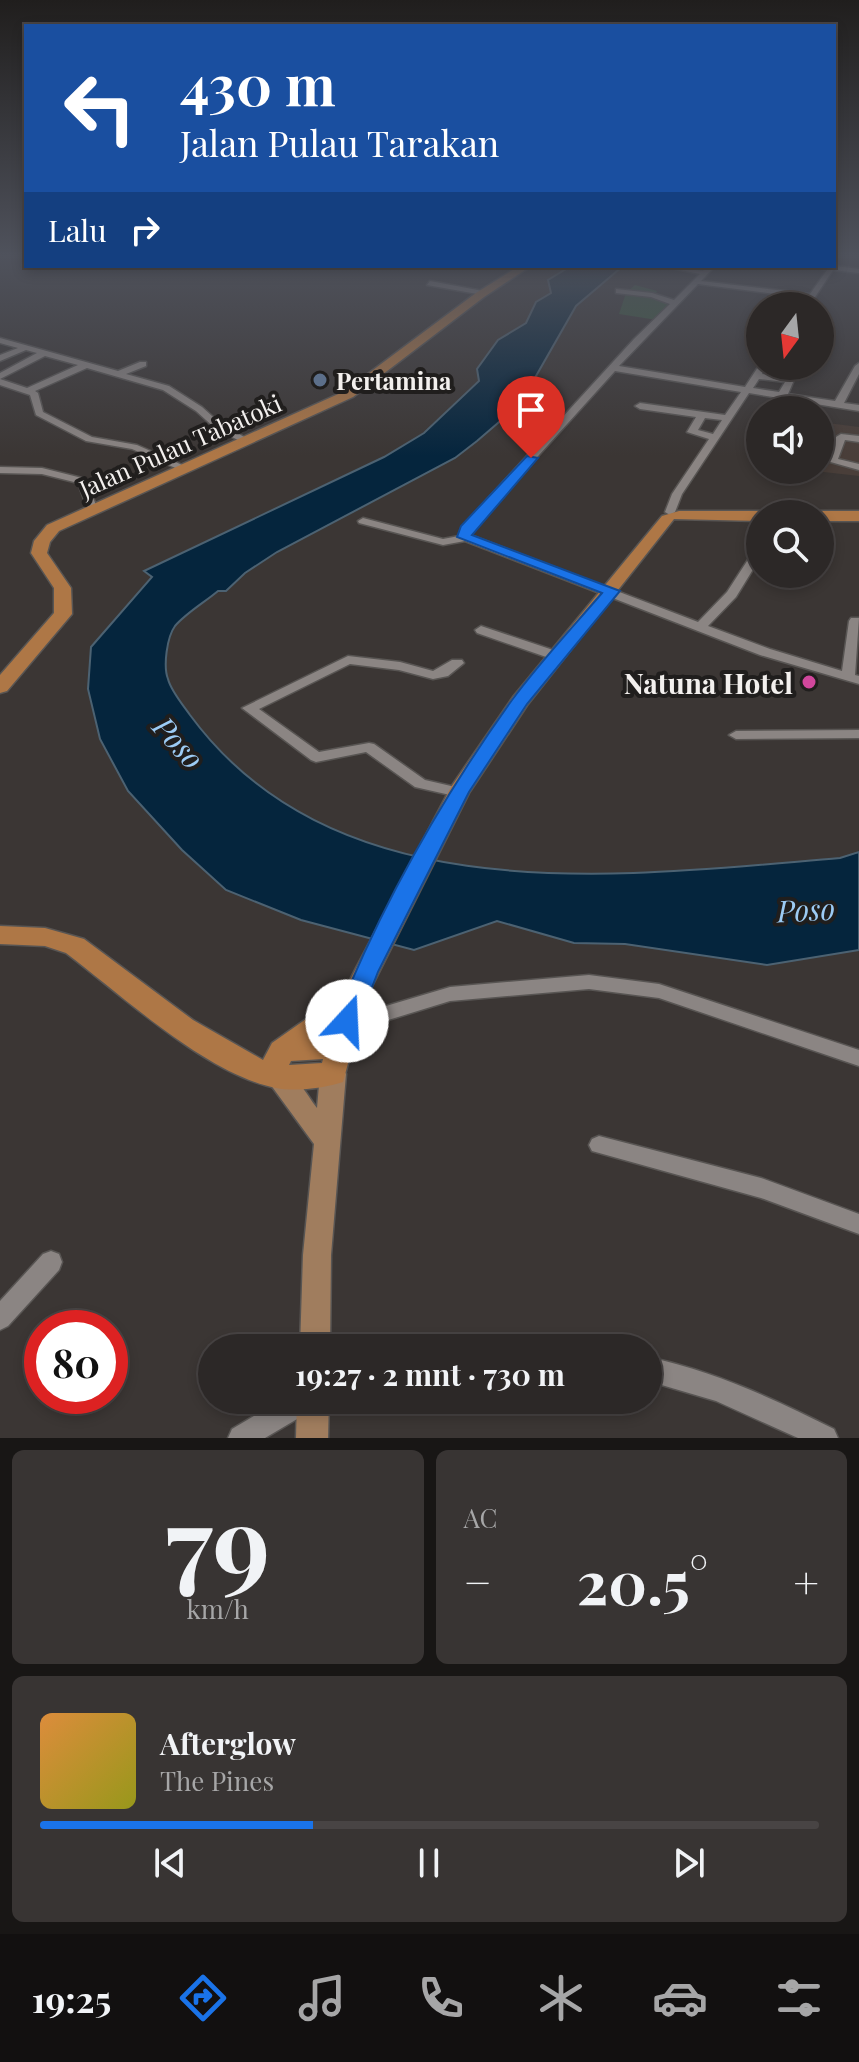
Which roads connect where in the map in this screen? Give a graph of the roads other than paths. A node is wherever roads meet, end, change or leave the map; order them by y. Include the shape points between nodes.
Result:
1 (445, 322) edge
2 (657, 322) edge
3 (0, 340) edge
4 (26, 347) junction
5 (44, 353) junction
6 (0, 358) edge
7 (143, 364) dead end
8 (84, 366) junction
9 (859, 366) edge
10 (613, 368) junction
11 (116, 375) junction
12 (0, 379) edge
13 (752, 380) edge
14 (790, 380) edge
15 (29, 390) junction
16 (746, 390) junction
17 (782, 396) joint
18 (834, 404) edge
19 (838, 405) junction
20 (640, 406) dead end
21 (859, 408) edge
22 (702, 415) junction
23 (726, 418) junction
24 (714, 437) junction
25 (859, 439) edge
26 (245, 440) junction
27 (859, 467) edge
28 (184, 468) junction
29 (0, 470) edge
30 (92, 508) junction
31 (672, 516) junction
32 (746, 516) edge
33 (834, 516) edge
34 (859, 516) edge
35 (363, 521) dead end
36 (466, 538) junction
37 (746, 576) edge
38 (612, 591) junction
39 (855, 621) dead end
40 (701, 626) junction
41 (481, 630) dead end
42 (557, 656) junction
43 (457, 663) dead end
44 (854, 678) edge
45 (0, 687) edge
46 (859, 734) edge
47 (736, 735) dead end
48 (457, 796) junction
49 (0, 935) edge
50 (346, 1024) junction
51 (859, 1058) edge
52 (280, 1064) junction
53 (333, 1074) junction
54 (327, 1141) junction
55 (599, 1145) dead end
56 (859, 1224) edge
57 (51, 1262) dead end
58 (0, 1318) edge
59 (315, 1334) edge
60 (662, 1373) edge
61 (281, 1414) edge
62 (313, 1414) edge
63 (241, 1438) edge
64 (312, 1438) edge
65 (825, 1438) edge

1 - 26 highway, Jalan Pulau Tabatoki via 357,390
2 - 10 street
3 - 4 street
4 - 5 street
4 - 6 street
5 - 8 street
5 - 12 street
7 - 11 street
8 - 11 street
8 - 15 street
9 - 19 street
10 - 16 street
10 - 36 street via 466,529
11 - 26 street via 170,390
12 - 15 street
13 - 16 street
14 - 17 street
15 - 28 street via 36,395 38,412 89,439 134,447
16 - 17 street
16 - 23 street
18 - 19 street
19 - 21 street
20 - 22 street
22 - 23 street
22 - 24 street via 692,432
23 - 24 street
24 - 31 street via 677,494
25 - 27 street via 841,437 832,461
26 - 28 highway, Jalan Pulau Tabatoki
28 - 30 highway, Jalan Pulau Tabatoki
29 - 30 street via 42,471 82,481
30 - 45 highway, Jalan Pulau Tabatoki via 53,528 42,541 39,553 63,584 65,608 57,625
31 - 32 highway
31 - 38 highway
33 - 34 highway
35 - 36 street via 443,542
36 - 38 street
37 - 40 street via 725,606
38 - 40 street
38 - 42 highway
39 - 44 street
40 - 44 street via 779,657
41 - 42 street
42 - 48 highway
43 - 48 street via 433,675 348,660 249,708 316,757 369,747 416,782
46 - 47 street
48 - 50 highway via 366,972
49 - 52 highway via 45,937 75,946 192,1035 245,1066
50 - 51 street via 450,994 589,982 659,991
50 - 52 highway
50 - 52 highway
50 - 53 highway
52 - 53 highway
52 - 54 main road
53 - 54 main road
54 - 59 main road
55 - 56 street via 761,1188
57 - 58 street
60 - 65 street via 709,1386
61 - 63 street
62 - 64 main road

